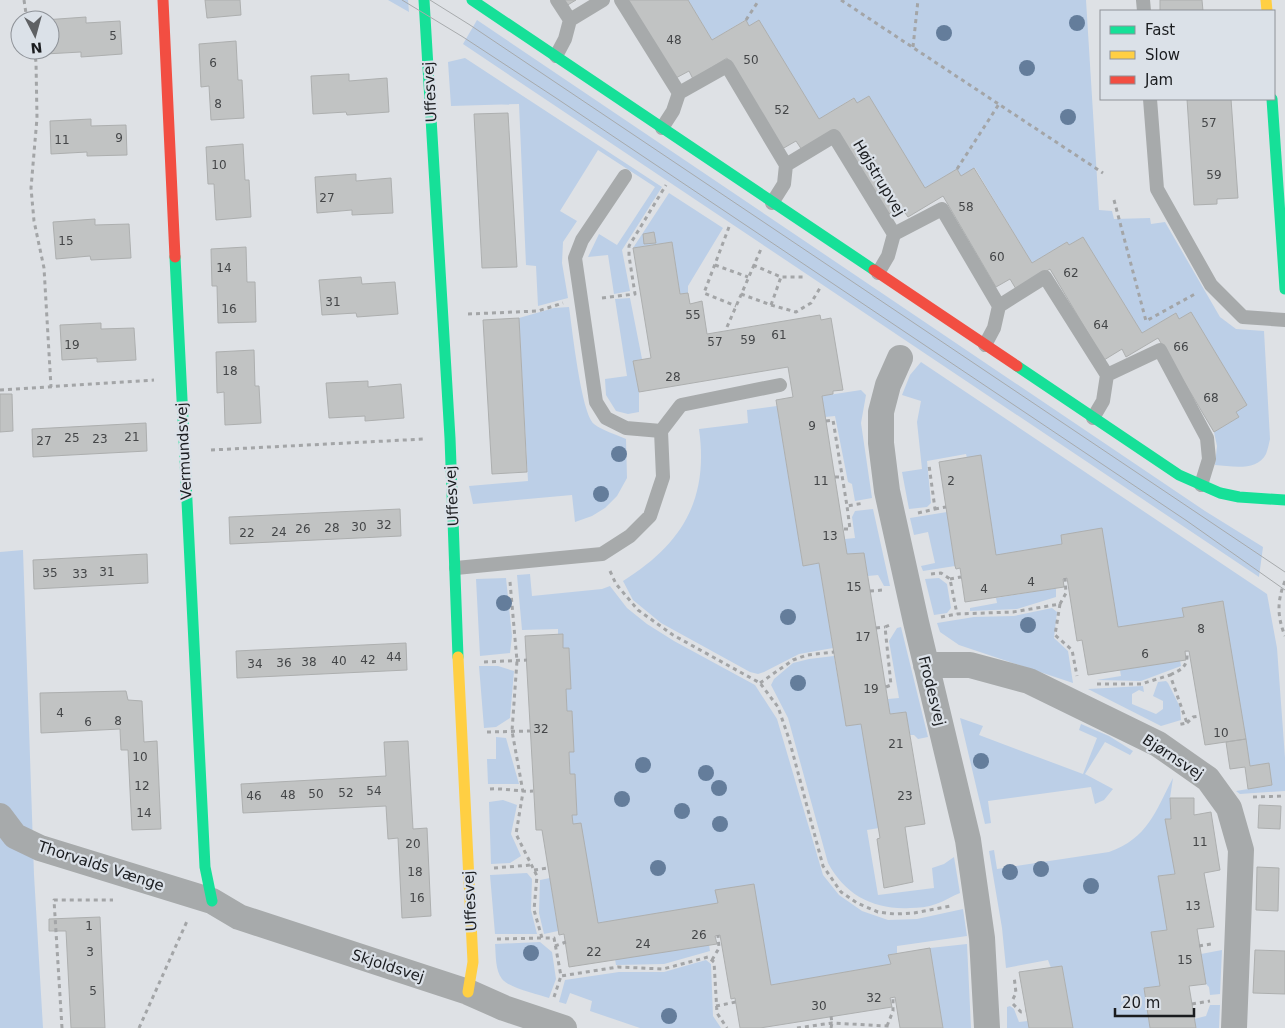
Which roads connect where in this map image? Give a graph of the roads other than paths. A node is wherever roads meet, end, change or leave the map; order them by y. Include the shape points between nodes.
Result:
1 (163, 0) edge
2 (424, 0) edge
3 (472, 0) edge
4 (557, 0) edge
5 (604, 0) edge
6 (620, 0) edge
7 (570, 20) junction
8 (556, 56) junction
9 (680, 93) junction
10 (1150, 100) edge
11 (1272, 100) edge
12 (662, 128) junction
13 (786, 165) junction
14 (625, 176) dead end
15 (772, 202) junction
16 (894, 234) junction
17 (878, 273) junction
18 (1285, 289) edge
19 (999, 306) junction
20 (1285, 320) edge
21 (985, 345) junction
22 (900, 358) dead end
23 (1107, 375) junction
24 (780, 385) dead end
25 (1093, 418) junction
26 (661, 431) junction
27 (1201, 485) junction
28 (1285, 500) edge
29 (456, 568) junction
30 (926, 665) junction
31 (0, 816) edge
32 (212, 901) junction
33 (468, 992) junction
34 (564, 1028) edge
35 (987, 1028) edge
36 (1234, 1028) edge

1 - 32 street, Vermundsvej via 206,867
2 - 29 street, Uffesvej
3 - 8 street
4 - 7 lane
5 - 7 lane
6 - 9 lane
7 - 8 lane via 566,39
8 - 12 street
9 - 12 lane
9 - 13 lane via 727,66
10 - 20 lane via 1156,189 1211,285 1243,317
11 - 18 street
12 - 15 street
13 - 15 lane via 784,184
13 - 16 lane, Højstrupvej via 834,136
14 - 26 lane via 582,240 576,258 596,402 606,418 626,428
15 - 17 street
16 - 17 lane, Højstrupvej via 888,256
16 - 19 lane, Højstrupvej via 942,209
17 - 21 street
19 - 21 lane via 994,328
19 - 23 lane via 1046,277
21 - 25 street
22 - 30 street, Frodesvej via 881,412 881,443 891,509
23 - 25 lane via 1102,401
23 - 27 lane via 1160,350 1207,438 1209,459
24 - 26 lane via 681,405
25 - 27 street via 1179,475
26 - 29 lane via 663,477 650,516 630,536 602,554
27 - 28 street via 1239,497
29 - 33 street, Uffesvej via 473,962
30 - 35 street, Frodesvej via 968,840 982,938
30 - 36 street, Bjørnsvej via 970,665 1075,693 1208,779 1229,808 1241,850
31 - 32 street, Thorvalds Vænge via 15,836 40,848
32 - 33 street, Skjoldsvej via 239,917
33 - 34 street, Skjoldsvej

